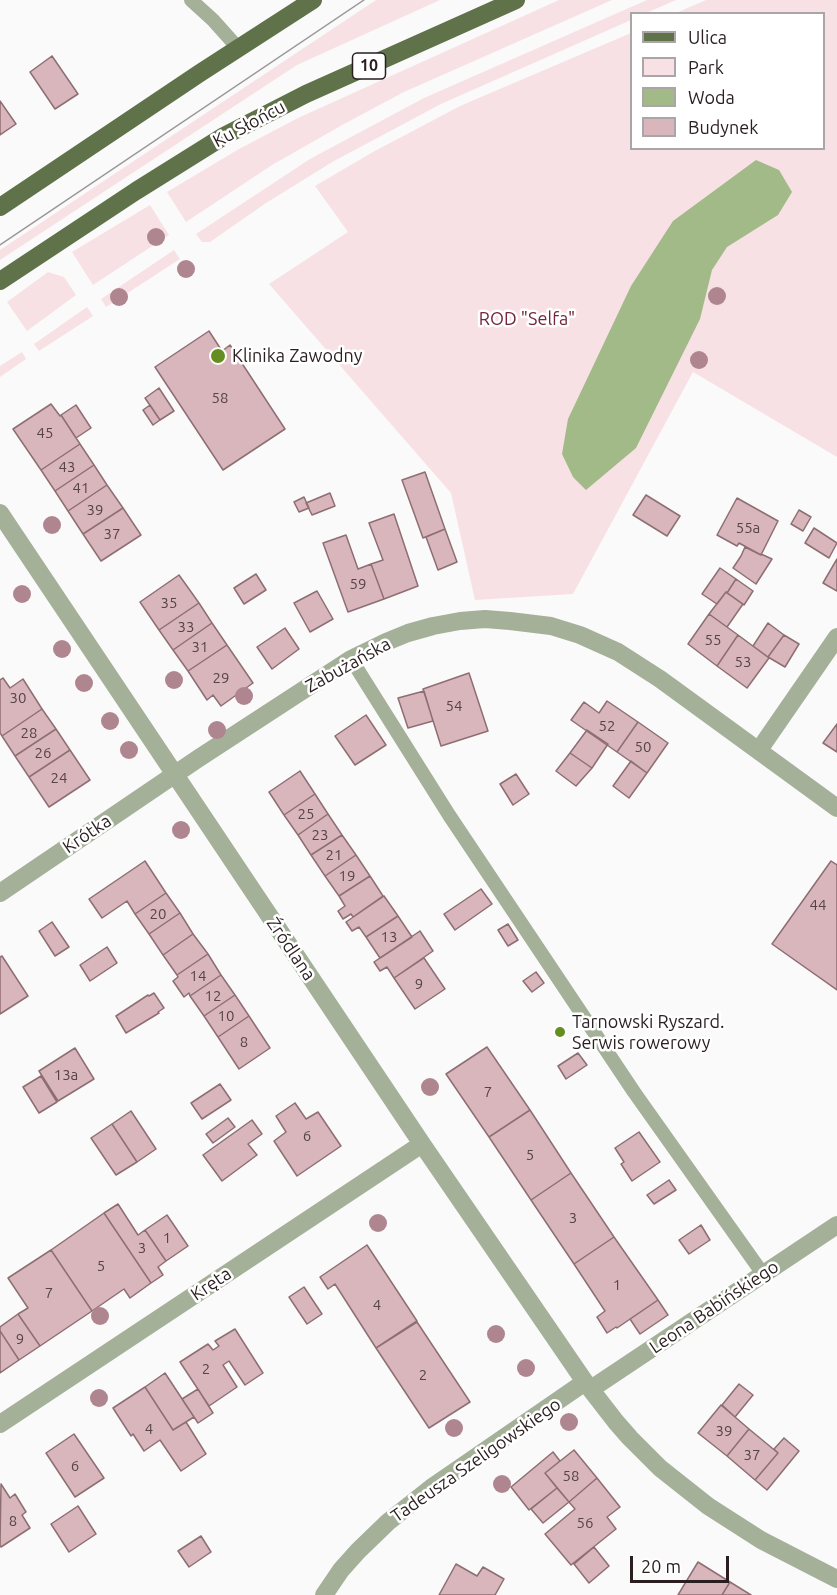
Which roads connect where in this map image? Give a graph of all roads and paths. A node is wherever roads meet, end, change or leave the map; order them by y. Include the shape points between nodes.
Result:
1 (191, 0) edge
2 (313, 0) edge
3 (516, 0) edge
4 (238, 48) junction
5 (0, 207) edge
6 (0, 280) edge
7 (0, 513) edge
8 (837, 637) edge
9 (351, 660) junction
10 (759, 750) junction
11 (174, 775) junction
12 (837, 808) edge
13 (0, 893) edge
14 (422, 1144) junction
15 (837, 1225) edge
16 (763, 1274) junction
17 (588, 1386) junction
18 (0, 1424) edge
19 (837, 1579) edge
20 (324, 1595) edge

1 - 4 lane
2 - 4 main road
3 - 6 main road, Ku Słońcu / 10 via 224,135
4 - 5 main road
7 - 11 street, Źródlana
8 - 10 street
9 - 10 street, Zabużańska via 408,633 460,621 551,626 618,652
9 - 11 street, Zabużańska
9 - 16 lane via 634,1092
10 - 12 street, Zabużańska
11 - 13 street, Krótka
11 - 14 street, Źródlana
14 - 17 street, Źródlana
14 - 18 street, Kręta
15 - 16 street, Leona Babińskiego
16 - 17 street, Leona Babińskiego
17 - 19 street, Źródlana via 630,1438 691,1494 743,1530
17 - 20 street, Tadeusza Szeligowskiego via 432,1488 388,1522 341,1570

